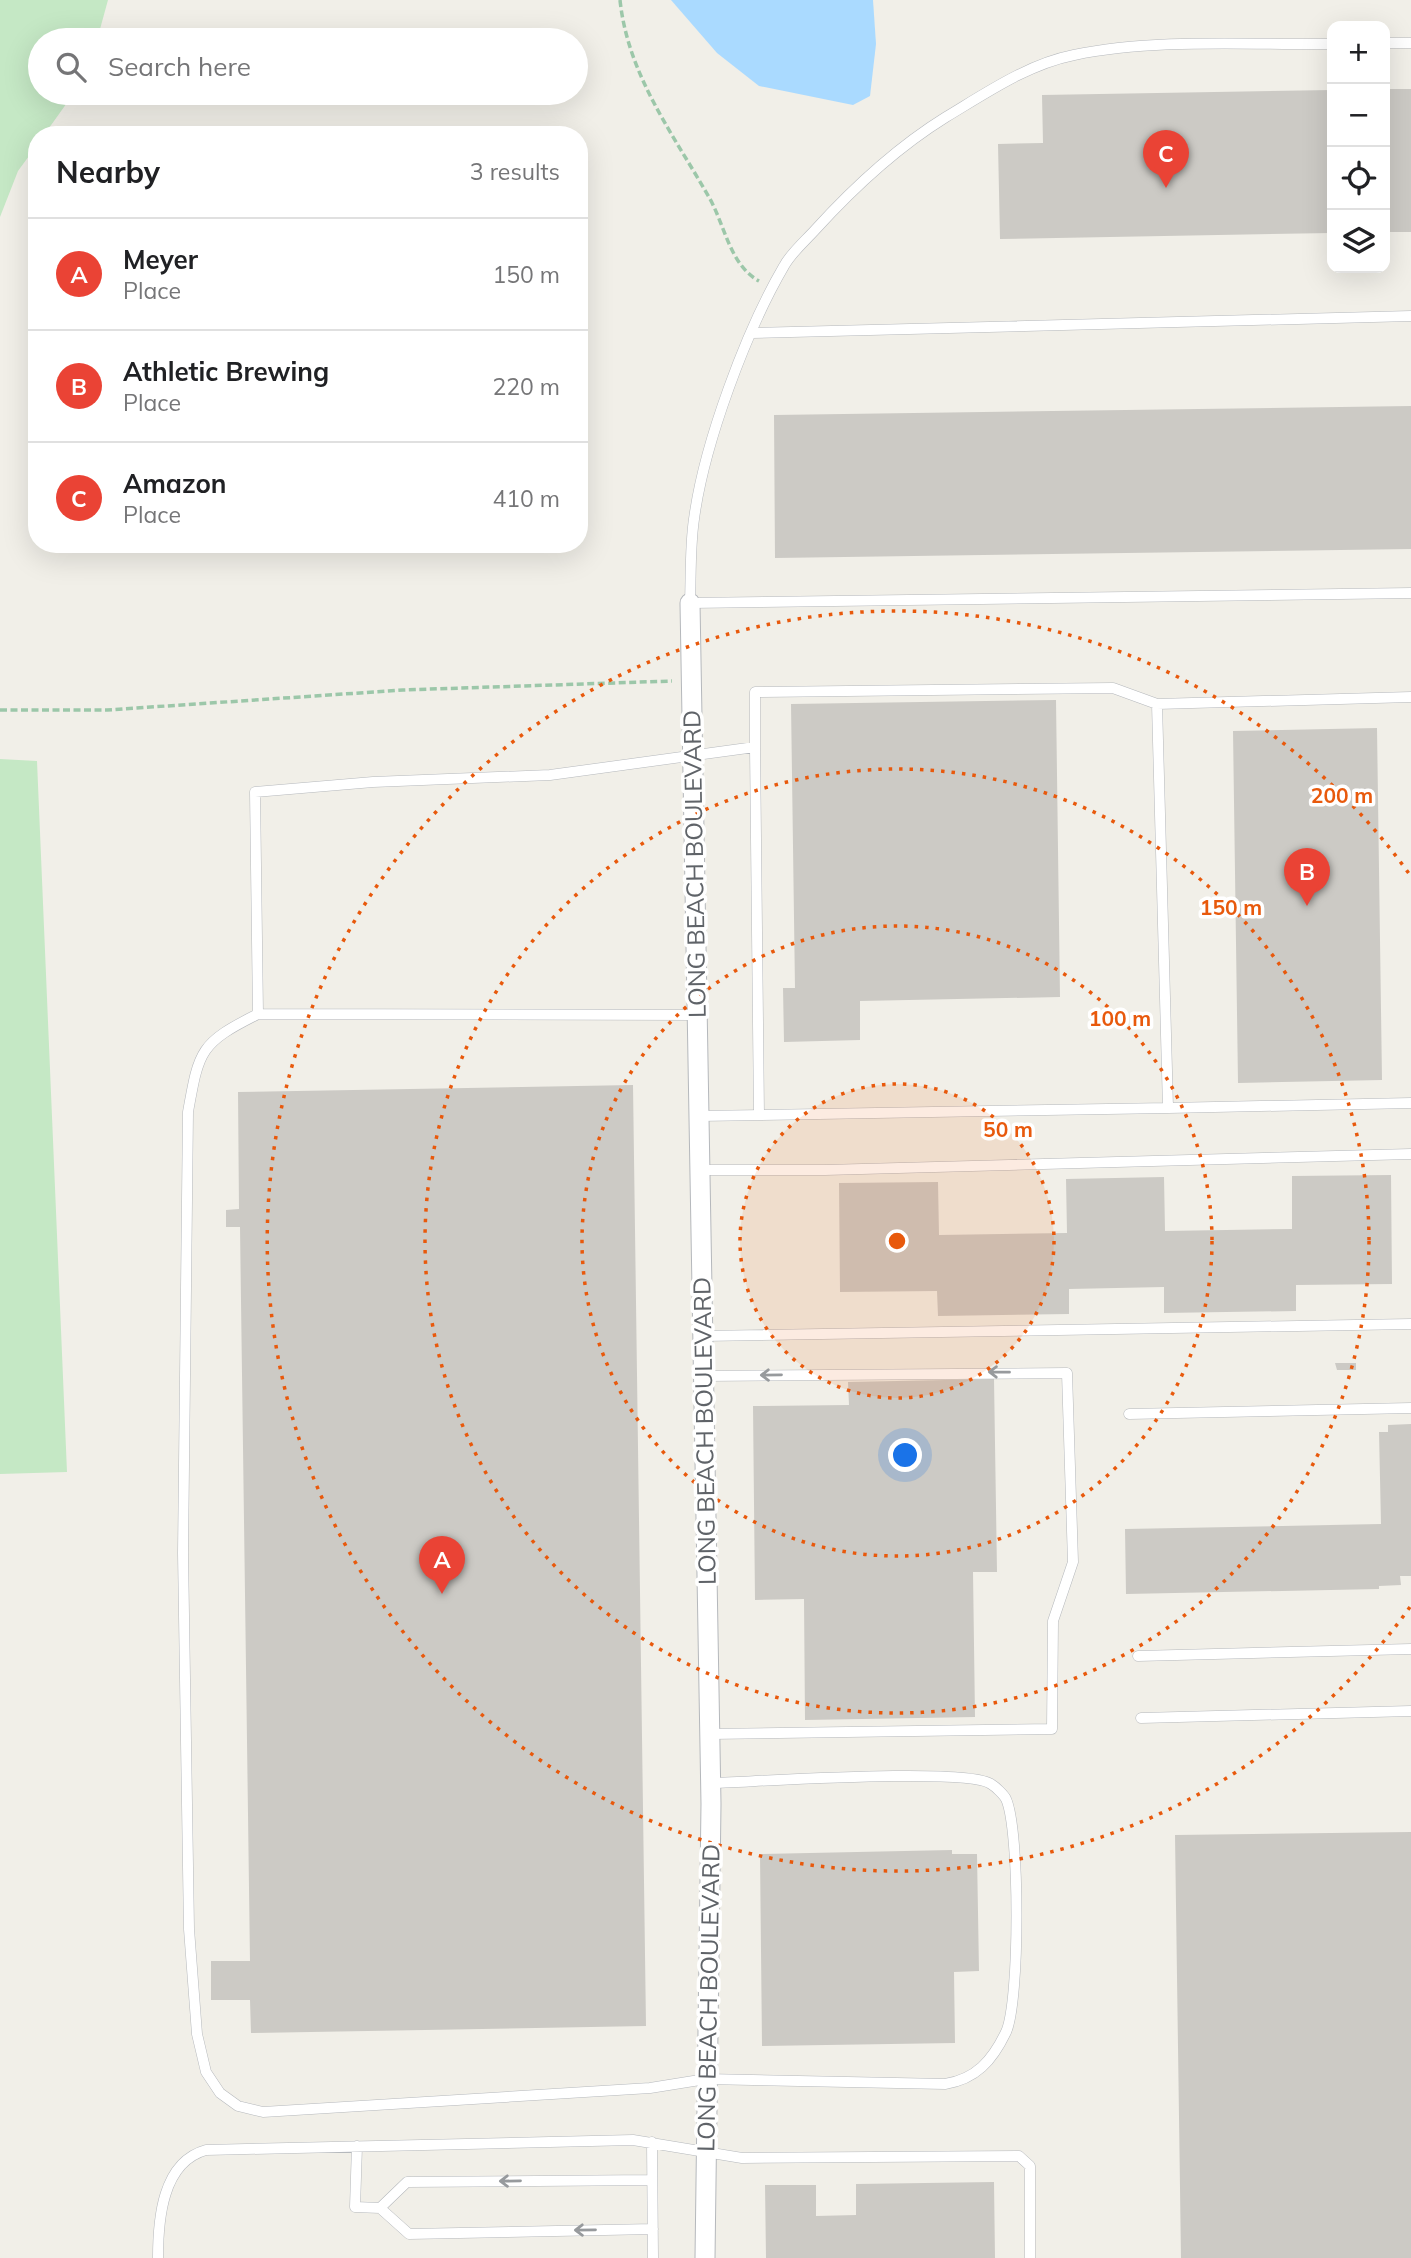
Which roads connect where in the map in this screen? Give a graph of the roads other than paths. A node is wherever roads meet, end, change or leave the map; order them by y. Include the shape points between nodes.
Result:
1 (1390, 43) edge
2 (1411, 43) edge
3 (1327, 44) edge
4 (1411, 316) edge
5 (752, 333) junction
6 (1411, 593) edge
7 (690, 603) junction
8 (1411, 697) edge
9 (1157, 704) junction
10 (755, 747) junction
11 (692, 755) junction
12 (258, 1014) junction
13 (697, 1015) junction
14 (1411, 1103) edge
15 (1168, 1108) junction
16 (759, 1115) junction
17 (699, 1116) junction
18 (1411, 1154) edge
19 (700, 1170) junction
20 (1411, 1324) edge
21 (703, 1336) junction
22 (704, 1376) junction
23 (1411, 1408) edge
24 (1129, 1414) dead end
25 (1411, 1649) edge
26 (1138, 1656) dead end
27 (1411, 1711) edge
28 (1141, 1718) dead end
29 (710, 1734) junction
30 (711, 1783) junction
31 (706, 2079) junction
32 (652, 2142) junction
33 (357, 2146) junction
34 (707, 2150) junction
35 (652, 2180) junction
36 (380, 2208) junction
37 (653, 2229) junction
38 (159, 2258) edge
39 (653, 2258) edge
40 (705, 2258) edge
41 (1030, 2258) edge

1 - 2 lane
3 - 5 lane via 1133,47 1073,55 1037,66 985,92 884,161 785,264
4 - 5 lane
5 - 7 lane via 718,419 694,519
6 - 7 lane
7 - 11 street, LONG BEACH BOULEVARD
8 - 9 lane
9 - 10 lane via 1113,688 755,692
9 - 15 lane
10 - 11 lane
10 - 16 lane
11 - 12 lane via 550,775 255,792
11 - 13 street, LONG BEACH BOULEVARD
12 - 13 lane
12 - 31 lane via 210,1043 197,1062 188,1112 183,1552 188,1915 197,2034 206,2073 219,2093 238,2106 262,2112 650,2088
13 - 17 street, LONG BEACH BOULEVARD
14 - 15 lane
15 - 16 lane
16 - 17 lane
17 - 19 street, LONG BEACH BOULEVARD
18 - 19 lane
19 - 21 street, LONG BEACH BOULEVARD
20 - 21 lane
21 - 22 street, LONG BEACH BOULEVARD
22 - 29 street, LONG BEACH BOULEVARD
29 -> 22 lane via 1052,1728 1053,1621 1073,1562 1067,1373
23 - 24 lane
25 - 26 lane
27 - 28 lane
29 - 30 street, LONG BEACH BOULEVARD
30 - 31 street, LONG BEACH BOULEVARD
30 - 31 lane via 947,1775 990,1782 1006,1799 1012,1829 1017,1947 1007,2029 981,2071 962,2081
31 - 34 street, LONG BEACH BOULEVARD
32 - 33 lane
32 - 34 lane
32 - 35 lane
33 - 36 lane via 355,2207
33 - 38 lane via 195,2153 171,2180 158,2230
34 - 40 street, LONG BEACH BOULEVARD
34 - 41 lane via 742,2158 1019,2156 1030,2166
35 -> 36 lane via 407,2182
35 - 37 lane
37 -> 36 lane via 409,2234
37 - 39 lane

